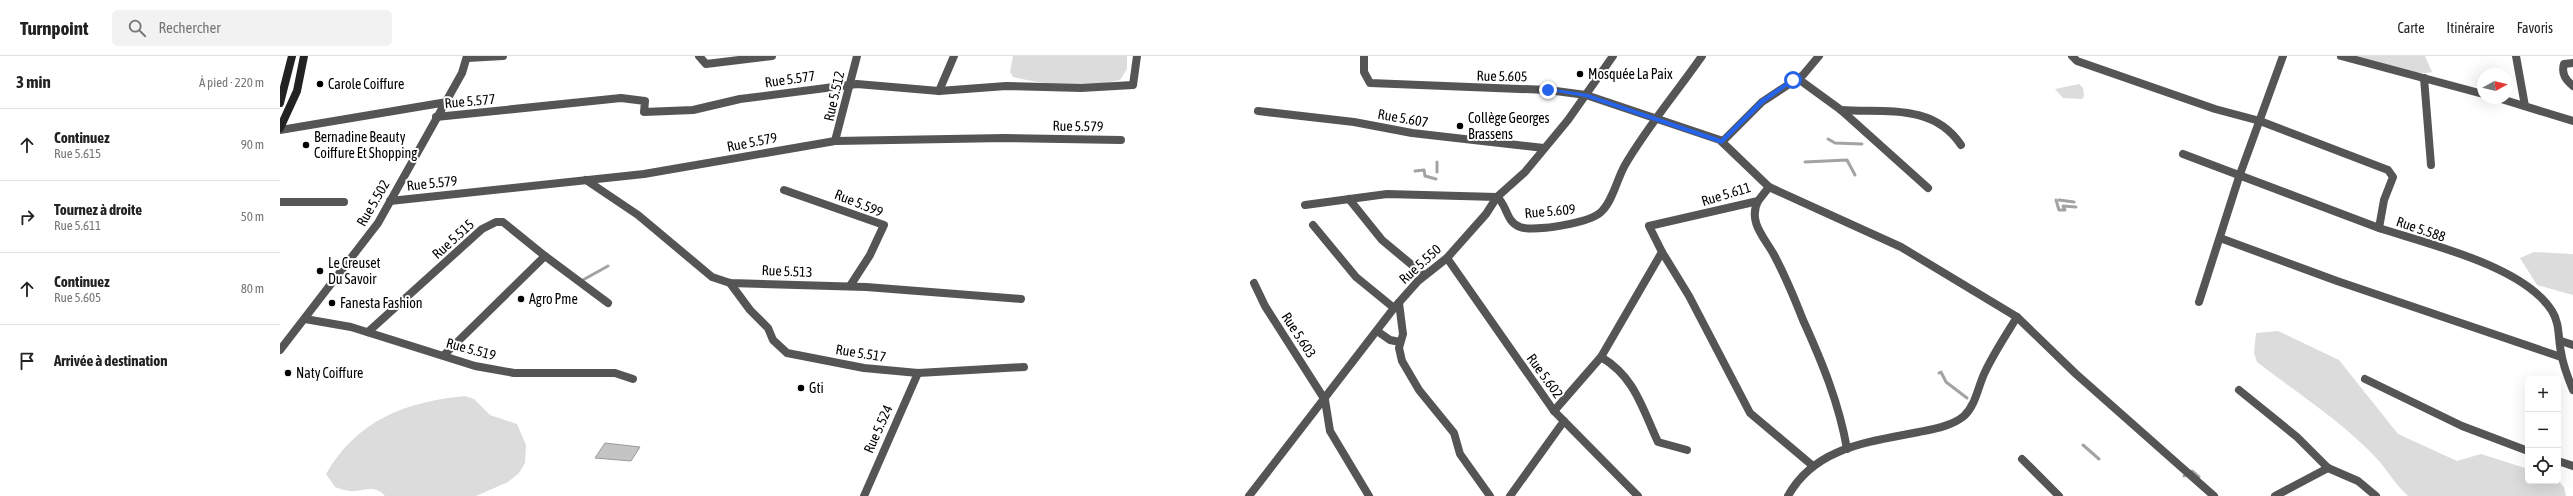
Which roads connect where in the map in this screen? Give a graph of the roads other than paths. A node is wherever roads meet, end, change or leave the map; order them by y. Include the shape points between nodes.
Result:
1 (292, 56) edge
2 (304, 56) edge
3 (503, 56) edge
4 (699, 56) edge
5 (772, 56) edge
6 (857, 56) edge
7 (954, 56) edge
8 (1137, 56) edge
9 (1364, 56) edge
10 (1613, 56) edge
11 (1702, 56) edge
12 (1819, 56) edge
13 (2072, 56) edge
14 (2283, 56) edge
15 (2341, 56) edge
16 (2516, 56) edge
17 (2562, 56) edge
18 (467, 57) edge
19 (2573, 63) edge
20 (2564, 64) junction
21 (1797, 78) junction
22 (2424, 78) junction
23 (849, 85) junction
24 (2573, 86) edge
25 (283, 87) edge
26 (939, 91) junction
27 (2477, 92) edge
28 (1586, 95) junction
29 (447, 102) junction
30 (2513, 102) edge
31 (280, 103) edge
32 (2525, 106) junction
33 (1841, 110) junction
34 (1258, 111) dead end
35 (436, 118) junction
36 (1658, 119) junction
37 (2260, 121) junction
38 (2573, 121) edge
39 (280, 129) edge
40 (1122, 140) dead end
41 (835, 141) junction
42 (1722, 142) junction
43 (1961, 145) dead end
44 (1544, 148) junction
45 (2183, 154) dead end
46 (2431, 165) dead end
47 (2239, 177) junction
48 (586, 180) junction
49 (1769, 187) junction
50 (1928, 188) dead end
51 (784, 190) dead end
52 (1497, 197) junction
53 (1349, 199) junction
54 (390, 201) junction
55 (1758, 201) junction
56 (280, 202) edge
57 (344, 202) dead end
58 (1305, 205) dead end
59 (1313, 225) dead end
60 (2379, 228) junction
61 (2220, 238) junction
62 (1662, 252) junction
63 (545, 256) junction
64 (1448, 258) junction
65 (1424, 275) junction
66 (1254, 282) dead end
67 (730, 283) junction
68 (850, 286) junction
69 (1021, 299) dead end
70 (2199, 302) dead end
71 (608, 303) dead end
72 (1396, 305) junction
73 (2017, 317) junction
74 (305, 319) junction
75 (1377, 331) junction
76 (368, 332) junction
77 (2561, 341) junction
78 (1400, 342) junction
79 (2573, 345) edge
80 (280, 350) edge
81 (444, 355) junction
82 (1601, 357) junction
83 (2562, 358) junction
84 (1024, 367) dead end
85 (918, 373) junction
86 (2365, 378) dead end
87 (633, 379) dead end
88 (2239, 390) dead end
89 (2573, 390) edge
90 (1325, 400) junction
91 (1554, 411) junction
92 (1564, 421) junction
93 (1847, 449) junction
94 (1687, 450) dead end
95 (2525, 450) edge
96 (2022, 459) dead end
97 (2561, 462) edge
98 (1813, 466) junction
99 (2573, 466) edge
100 (2328, 468) junction
101 (864, 496) edge
102 (1249, 496) edge
103 (1369, 496) edge
104 (1490, 496) edge
105 (1510, 496) edge
106 (1638, 496) edge
107 (1788, 496) edge
108 (2059, 496) edge
109 (2214, 496) edge
110 (2275, 496) edge
111 (2376, 496) edge

1 - 25 main road
2 - 39 main road via 297,91
3 - 18 street
4 - 5 street via 706,64
6 - 23 street, Rue 5.512
7 - 26 street
8 - 26 street, Rue 5.577 via 1133,85 1081,88 1006,86
9 - 28 street, Rue 5.605 via 1364,72 1370,83 1548,90
10 - 28 street, Rue 5.550
11 - 36 street, Rue 5.609
12 - 21 street
13 - 37 street via 2077,61
14 - 37 street
15 - 22 street
16 - 32 street
17 - 20 street
18 - 29 street, Rue 5.502
19 - 20 street
20 - 24 street via 2562,75
21 - 33 street
21 - 42 street via 1762,102
22 - 27 street
22 - 46 street
23 - 26 street, Rue 5.577 via 870,84
23 - 35 street, Rue 5.577 via 740,100 693,110 644,112 645,101 621,98
23 - 41 street, Rue 5.512
25 - 31 main road
28 - 36 street, Rue 5.605
28 - 44 street, Rue 5.550
29 - 35 street, Rue 5.502
29 - 39 street
30 - 32 street
32 - 38 street
33 - 43 street via 1927,117 1950,128
33 - 50 street
34 - 44 street, Rue 5.607 via 1354,122 1412,134
35 - 54 street, Rue 5.502
36 - 42 street, Rue 5.611
36 - 52 street, Rue 5.609 via 1626,165 1602,212 1581,222 1549,227 1521,227 1508,218 1502,201
37 - 47 street
37 - 60 street, Rue 5.588 via 2388,170 2393,177 2384,200
40 - 41 street, Rue 5.579 via 1006,138
41 - 48 street, Rue 5.579 via 644,174
42 - 49 street, Rue 5.611
44 - 52 street, Rue 5.550 via 1524,172
45 - 47 street
47 - 60 street
47 - 61 street
48 - 54 street, Rue 5.579
48 - 67 street, Rue 5.513 via 638,215 712,277
49 - 55 street, Rue 5.611
49 - 73 street via 1901,247
51 - 68 street, Rue 5.599 via 884,225 870,255
52 - 53 street via 1387,194
52 - 64 street, Rue 5.550 via 1486,214
53 - 58 street
53 - 65 street via 1382,240
54 - 74 street, Rue 5.502 via 360,249
55 - 62 street, Rue 5.611 via 1649,226
55 - 93 street via 1753,210 1757,230 1781,270 1827,374 1838,403
56 - 57 street
59 - 72 street via 1356,277
60 - 77 street, Rue 5.588 via 2499,270 2524,283 2544,299 2553,312
61 - 70 street
61 - 83 street
62 - 82 street
62 - 98 street via 1689,296 1750,414
63 - 71 street
63 - 76 street, Rue 5.515 via 503,222 488,226
63 - 81 street
64 - 65 street, Rue 5.550
64 - 91 street, Rue 5.602
65 - 72 street, Rue 5.550
66 - 90 street, Rue 5.603 via 1265,306
67 - 68 street, Rue 5.513
67 - 85 street, Rue 5.517 via 750,310 768,328 773,340 787,353 864,368
68 - 69 street, Rue 5.513
72 - 75 street, Rue 5.550
72 - 78 street via 1403,334
73 - 93 street via 1991,360 1966,415 1952,424
73 - 109 street via 2076,374
74 - 76 street, Rue 5.519 via 329,321
74 - 80 street, Rue 5.502
75 - 78 street via 1390,340
75 - 90 street, Rue 5.550
76 - 81 street, Rue 5.519
77 - 79 street
77 - 83 street, Rue 5.588
78 - 104 street via 1400,357 1410,376 1454,432 1460,454
81 - 87 street, Rue 5.519 via 475,366 514,373 615,373
82 - 91 street
82 - 94 street via 1618,367 1632,385 1658,442
83 - 89 street, Rue 5.588
84 - 85 street, Rue 5.517
85 - 101 street, Rue 5.524
86 - 95 street via 2462,426
88 - 100 street via 2297,437
90 - 102 street, Rue 5.550
90 - 103 street via 1330,431
91 - 92 street, Rue 5.602
92 - 105 street
92 - 106 street, Rue 5.602
93 - 98 street via 1826,456
96 - 108 street
97 - 99 street
98 - 107 street via 1799,478
100 - 110 street
100 - 111 street via 2358,481

